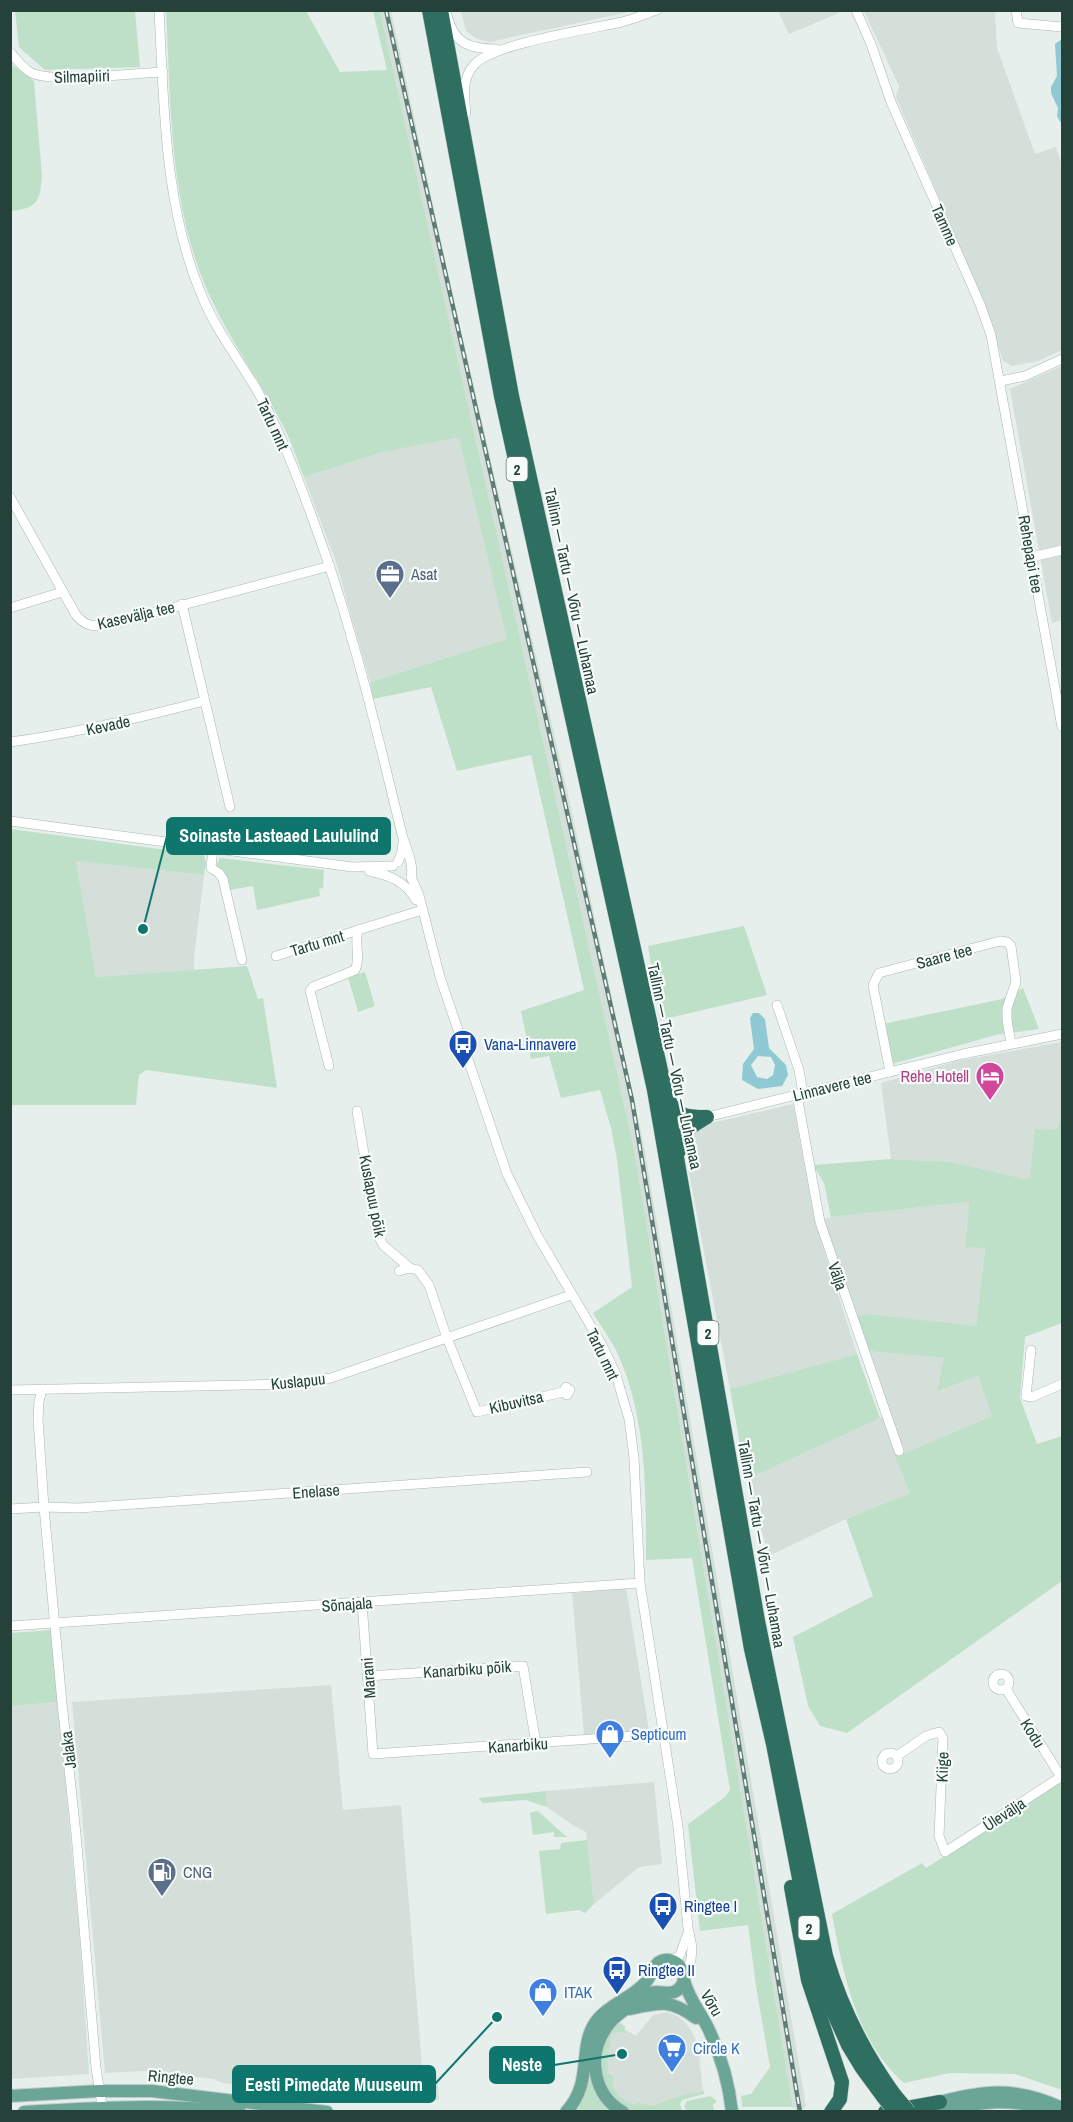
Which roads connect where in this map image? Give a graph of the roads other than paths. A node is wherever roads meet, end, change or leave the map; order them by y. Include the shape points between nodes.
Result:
1 (159, 10) edge
2 (429, 10) edge
3 (441, 10) edge
4 (446, 10) edge
5 (657, 10) edge
6 (856, 10) edge
7 (1016, 10) edge
8 (1062, 27) edge
9 (502, 49) junction
10 (10, 52) edge
11 (163, 72) junction
12 (467, 151) junction
13 (1062, 359) edge
14 (1000, 381) junction
15 (10, 497) edge
16 (1062, 550) edge
17 (1032, 557) junction
18 (330, 566) junction
19 (62, 592) junction
20 (182, 604) junction
21 (10, 608) edge
22 (204, 702) junction
23 (1062, 727) edge
24 (10, 742) edge
25 (230, 807) dead end
26 (10, 821) edge
27 (403, 839) junction
28 (213, 848) junction
29 (396, 864) junction
30 (410, 866) junction
31 (352, 867) junction
32 (402, 879) junction
33 (422, 910) junction
34 (358, 930) junction
35 (276, 956) dead end
36 (242, 960) dead end
37 (777, 1005) dead end
38 (1062, 1034) edge
39 (1011, 1043) junction
40 (329, 1066) dead end
41 (890, 1072) junction
42 (665, 1089) junction
43 (800, 1094) junction
44 (357, 1111) dead end
45 (707, 1117) junction
46 (679, 1166) junction
47 (410, 1268) junction
48 (399, 1271) dead end
49 (571, 1295) junction
50 (447, 1338) junction
51 (1031, 1350) dead end
52 (1062, 1384) edge
53 (42, 1389) junction
54 (10, 1390) edge
55 (563, 1392) dead end
56 (899, 1451) dead end
57 (587, 1472) dead end
58 (44, 1507) junction
59 (10, 1509) edge
60 (640, 1583) junction
61 (362, 1602) junction
62 (54, 1622) junction
63 (10, 1626) edge
64 (368, 1677) junction
65 (1006, 1689) dead end
66 (663, 1734) junction
67 (536, 1744) junction
68 (773, 1744) junction
69 (373, 1754) joint
70 (897, 1756) dead end
71 (1062, 1777) edge
72 (945, 1852) joint
73 (688, 1928) junction
74 (671, 1960) junction
75 (651, 1975) junction
76 (684, 1977) junction
77 (665, 1992) junction
78 (626, 2010) junction
79 (696, 2018) junction
80 (99, 2091) junction
81 (10, 2096) edge
82 (888, 2101) edge
83 (728, 2107) edge
84 (1062, 2108) edge
85 (102, 2109) edge
86 (941, 2109) edge
87 (24, 2112) edge
88 (240, 2112) edge
89 (327, 2112) edge
90 (566, 2112) edge
91 (623, 2112) edge
92 (831, 2112) edge
93 (896, 2112) edge
94 (908, 2112) edge
95 (1051, 2112) edge

1 - 11 street, Tartu mnt
2 - 68 highway, Tallinn — Tartu — Võru — Luhamaa / 2 via 501,396 654,1090 725,1507
3 - 12 highway, Tallinn — Tartu — Võru — Luhamaa / 2
4 - 9 street via 459,39 478,49
5 - 9 street
6 - 14 street, Tamme via 891,102 980,304
7 - 8 street via 1017,23
9 - 12 street via 480,58 468,72
10 - 11 street, Silmapiiri via 30,72 51,78
11 - 18 street, Tartu mnt via 175,200 191,269 203,299 274,423
12 - 42 highway, Tallinn — Tartu — Võru — Luhamaa / 2 via 512,396
13 - 14 street via 1026,376
14 - 17 street, Rehepapi tee
15 - 19 street, Kasevälja tee
16 - 17 street
17 - 23 street, Rehepapi tee
18 - 20 street, Kasevälja tee
18 - 27 street, Tartu mnt via 352,636
19 - 20 street, Kasevälja tee via 79,619 93,626
19 - 21 street
20 - 22 street
22 - 24 street, Kevade via 46,738
22 - 25 street
26 - 28 street
27 - 29 street, Tartu mnt
27 - 30 street, Tartu mnt
28 - 31 street
28 - 36 street via 211,868 223,879
29 - 30 street via 405,862
29 - 31 street
29 - 32 street, Tartu mnt via 391,872
30 - 32 street, Tartu mnt via 412,871
31 - 32 street
32 - 33 street, Tartu mnt via 419,895
33 - 34 street, Tartu mnt
33 - 49 street, Tartu mnt via 507,1173
34 - 35 street, Tartu mnt
34 - 40 street, Tartu mnt via 357,967 310,991
37 - 43 street, Välja via 799,1070
38 - 39 street, Linnavere tee
39 - 41 street, Linnavere tee
39 - 41 street, Saare tee via 1007,1008 1016,982 1011,946 1000,941 879,973 873,985
41 - 43 street, Linnavere tee
42 - 45 highway via 676,1112 688,1117
42 - 46 highway, Tallinn — Tartu — Võru — Luhamaa / 2
43 - 45 street, Linnavere tee
43 - 56 street, Välja via 820,1222
44 - 47 street, Kuslapuu põik via 377,1233 383,1245
45 - 46 highway via 682,1136
46 - 82 highway, Tallinn — Tartu — Võru — Luhamaa / 2 via 758,1621 826,1956 835,1986
47 - 48 street
47 - 50 street, Kuslapuu põik via 418,1270 429,1285
49 - 50 street, Kuslapuu
49 - 60 street, Tartu mnt via 616,1375 628,1419 634,1458
50 - 53 street, Kuslapuu via 312,1381
50 - 55 street, Kibuvitsa via 477,1412
51 - 52 street via 1026,1396
53 - 54 street, Kuslapuu
53 - 58 street, Jalaka via 38,1420
57 - 58 street, Enelase via 79,1509
58 - 59 street, Enelase
58 - 62 street, Jalaka
60 - 61 street, Sõnajala
60 - 66 street, Tartu mnt
61 - 62 street, Sõnajala
61 - 64 street, Marani
62 - 63 street, Sõnajala
62 - 80 street, Jalaka
64 - 67 street, Kanarbiku põik via 523,1665
64 - 69 street, Marani
65 - 71 street, Kodu
66 - 67 street, Kanarbiku
66 - 73 street, Tartu mnt
67 - 69 street, Kanarbiku
68 - 82 highway, Tallinn — Tartu — Võru — Luhamaa / 2 via 822,1984 848,2045
68 - 92 highway via 770,1754 808,1980 842,2082 840,2099
70 - 72 street, Kiige via 932,1733 939,1732 943,1738 939,1836
71 - 72 street, Ülevälja
73 - 74 street via 683,1950
73 - 76 street via 692,1956
74 - 75 main road via 657,1964
74 - 76 main road via 680,1966
75 - 77 main road via 653,1985
75 - 90 main road via 595,2023 588,2039 580,2091
76 - 77 main road via 679,1989
76 - 83 main road, Võru via 687,1992 717,2047 727,2082
77 - 78 main road via 642,1997
77 - 79 main road, Võru via 688,2006
78 - 79 main road via 666,2003 681,2007
78 - 91 main road via 605,2029 598,2047 596,2072 602,2093
79 - 83 main road, Võru via 714,2059
80 - 81 main road, Ringtee
80 - 85 street, Jalaka
80 - 89 main road, Ringtee via 152,2091
82 - 86 highway
82 - 93 highway, Tallinn — Tartu — Võru — Luhamaa / 2, bridge
82 - 94 highway, Tallinn — Tartu — Võru — Luhamaa / 2, bridge
84 - 86 main road via 1044,2099 1009,2091 979,2092
85 - 87 main road, Ringtee
85 - 88 main road, Ringtee
86 - 94 main road
86 - 95 main road via 1005,2101

